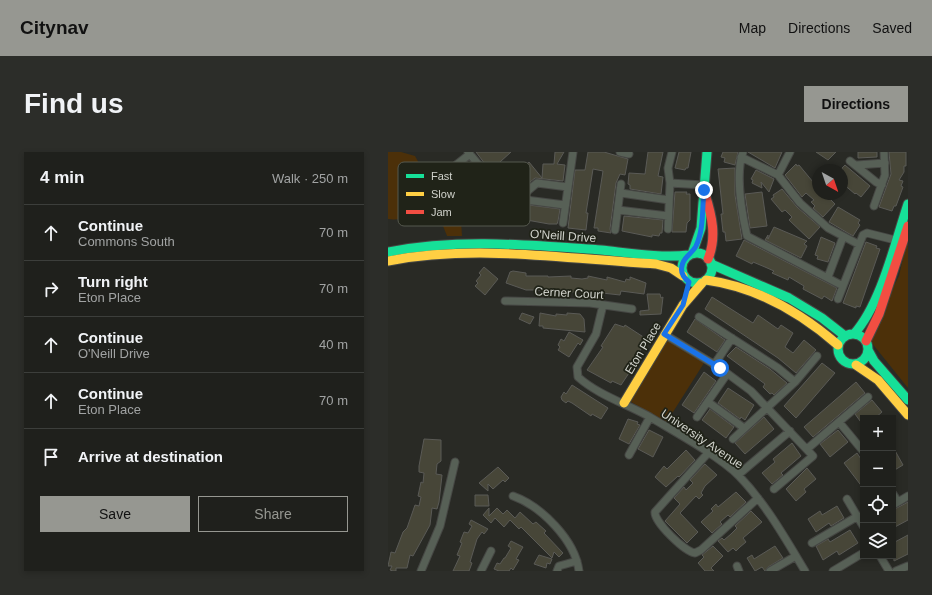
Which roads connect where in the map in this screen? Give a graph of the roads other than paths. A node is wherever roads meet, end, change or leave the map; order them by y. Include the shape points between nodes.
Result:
1 (573, 152) edge
2 (620, 152) edge
3 (672, 152) edge
4 (707, 152) edge
5 (790, 152) edge
6 (884, 152) edge
7 (469, 153) edge
8 (628, 154) dead end
9 (742, 154) edge
10 (850, 161) dead end
11 (459, 162) edge
12 (476, 162) edge
13 (884, 163) junction
14 (857, 165) junction
15 (778, 175) junction
16 (670, 183) junction
17 (621, 184) dead end
18 (882, 185) junction
19 (568, 187) junction
20 (703, 187) junction
21 (530, 189) edge
22 (621, 193) junction
23 (669, 200) junction
24 (530, 201) edge
25 (908, 204) edge
26 (565, 206) junction
27 (874, 206) dead end
28 (618, 210) junction
29 (668, 216) junction
30 (563, 223) dead end
31 (908, 226) edge
32 (668, 229) dead end
33 (615, 230) dead end
34 (843, 236) junction
35 (899, 241) junction
36 (858, 244) junction
37 (388, 252) edge
38 (691, 255) junction
39 (388, 261) edge
40 (710, 261) junction
41 (828, 277) junction
42 (686, 279) junction
43 (704, 282) junction
44 (843, 286) junction
45 (838, 299) dead end
46 (505, 301) dead end
47 (603, 305) junction
48 (683, 305) junction
49 (632, 309) dead end
50 (699, 317) dead end
51 (664, 334) junction
52 (849, 335) junction
53 (732, 338) junction
54 (838, 345) junction
55 (867, 346) junction
56 (817, 356) dead end
57 (714, 365) junction
58 (856, 365) junction
59 (727, 374) junction
60 (795, 382) junction
61 (868, 398) dead end
62 (908, 400) edge
63 (708, 402) junction
64 (624, 403) junction
65 (768, 408) junction
66 (908, 414) edge
67 (697, 417) dead end
68 (650, 418) junction
69 (839, 422) junction
70 (744, 428) junction
71 (790, 430) junction
72 (733, 439) dead end
73 (860, 447) edge
74 (807, 449) junction
75 (708, 453) junction
76 (630, 455) dead end
77 (455, 462) dead end
78 (738, 475) junction
79 (774, 489) dead end
80 (512, 496) dead end
81 (908, 496) edge
82 (758, 498) junction
83 (846, 499) dead end
84 (896, 502) edge
85 (858, 516) junction
86 (862, 523) edge
87 (812, 543) dead end
88 (491, 551) dead end
89 (860, 555) edge
90 (796, 556) junction
91 (882, 559) edge
92 (578, 561) junction
93 (908, 566) edge
94 (421, 571) edge
95 (481, 571) edge
96 (557, 571) edge
97 (580, 571) edge
98 (770, 571) edge
99 (805, 571) edge
100 (833, 571) edge
101 (889, 571) edge
102 (896, 571) edge

1 - 19 street
2 - 8 street
3 - 16 street via 668,168
4 - 20 main road
5 - 15 street
6 - 13 street
7 - 11 street
7 - 12 street
9 - 15 street
9 - 41 street via 741,187 747,236
10 - 14 street
13 - 14 street
13 - 18 street via 885,175
14 - 18 street
15 - 34 street via 800,203 828,228
16 - 20 street
16 - 23 street
17 - 22 street
18 - 27 street
19 - 21 street via 537,183
19 - 26 street
20 - 38 main road via 701,228
20 - 40 main road via 713,230
22 - 23 street
22 - 28 street
23 - 29 street
24 - 26 street
25 - 35 main road
26 - 30 street
28 - 29 street
28 - 33 street
29 - 32 street
31 - 35 main road
34 - 36 street
34 - 41 street
35 - 36 street via 867,233
35 - 52 main road via 874,305 864,323
35 - 55 main road via 879,314
36 - 44 street
37 - 38 main road, O'Neill Drive via 442,243 473,243 673,257
38 - 40 main road, O'Neill Drive via 701,254
38 - 42 main road via 682,266
39 - 42 main road, O'Neill Drive via 407,256 449,252 508,254 656,264 671,268
40 - 43 main road via 711,273
40 - 52 main road, O'Neill Drive via 789,298
41 - 44 street
42 - 43 main road, O'Neill Drive
42 - 48 main road, Eton Place
43 - 48 main road, Eton Place
43 - 54 main road, O'Neill Drive via 720,281 781,305 813,325
44 - 45 street
46 - 47 street, Cerner Court
47 - 49 street, Cerner Court
47 - 64 street, University Avenue via 596,334 577,372 582,381
48 - 51 main road, Eton Place
50 - 53 street
51 - 57 street
51 - 64 main road, Eton Place
52 - 54 main road
52 - 55 main road, O'Neill Drive via 858,335
53 - 57 street
53 - 60 street
54 - 58 main road via 838,356 841,360
55 - 58 main road via 864,360
55 - 62 main road, O'Neill Drive via 874,361
56 - 60 street
57 - 59 street
58 - 66 main road via 867,369 875,376
59 - 63 street
59 - 65 street via 751,391
60 - 65 street
61 - 69 street
63 - 67 street
63 - 70 street
64 - 68 street, University Avenue
65 - 70 street
65 - 71 street
68 - 75 street, University Avenue
68 - 76 street
69 - 73 street
69 - 74 street
70 - 72 street
71 - 74 street
71 - 78 street
74 - 79 street via 813,456
75 - 78 street, University Avenue
75 - 82 street via 655,512 657,521 688,551 695,552
77 - 94 street via 440,526
78 - 82 street, University Avenue
80 - 92 street via 531,505 564,535
81 - 84 street
82 - 90 street, University Avenue
83 - 85 street
85 - 86 street
85 - 87 street
88 - 95 street
89 - 100 street
90 - 98 street
90 - 99 street, University Avenue
91 - 101 street
92 - 96 street via 559,566
92 - 97 street
93 - 102 street

